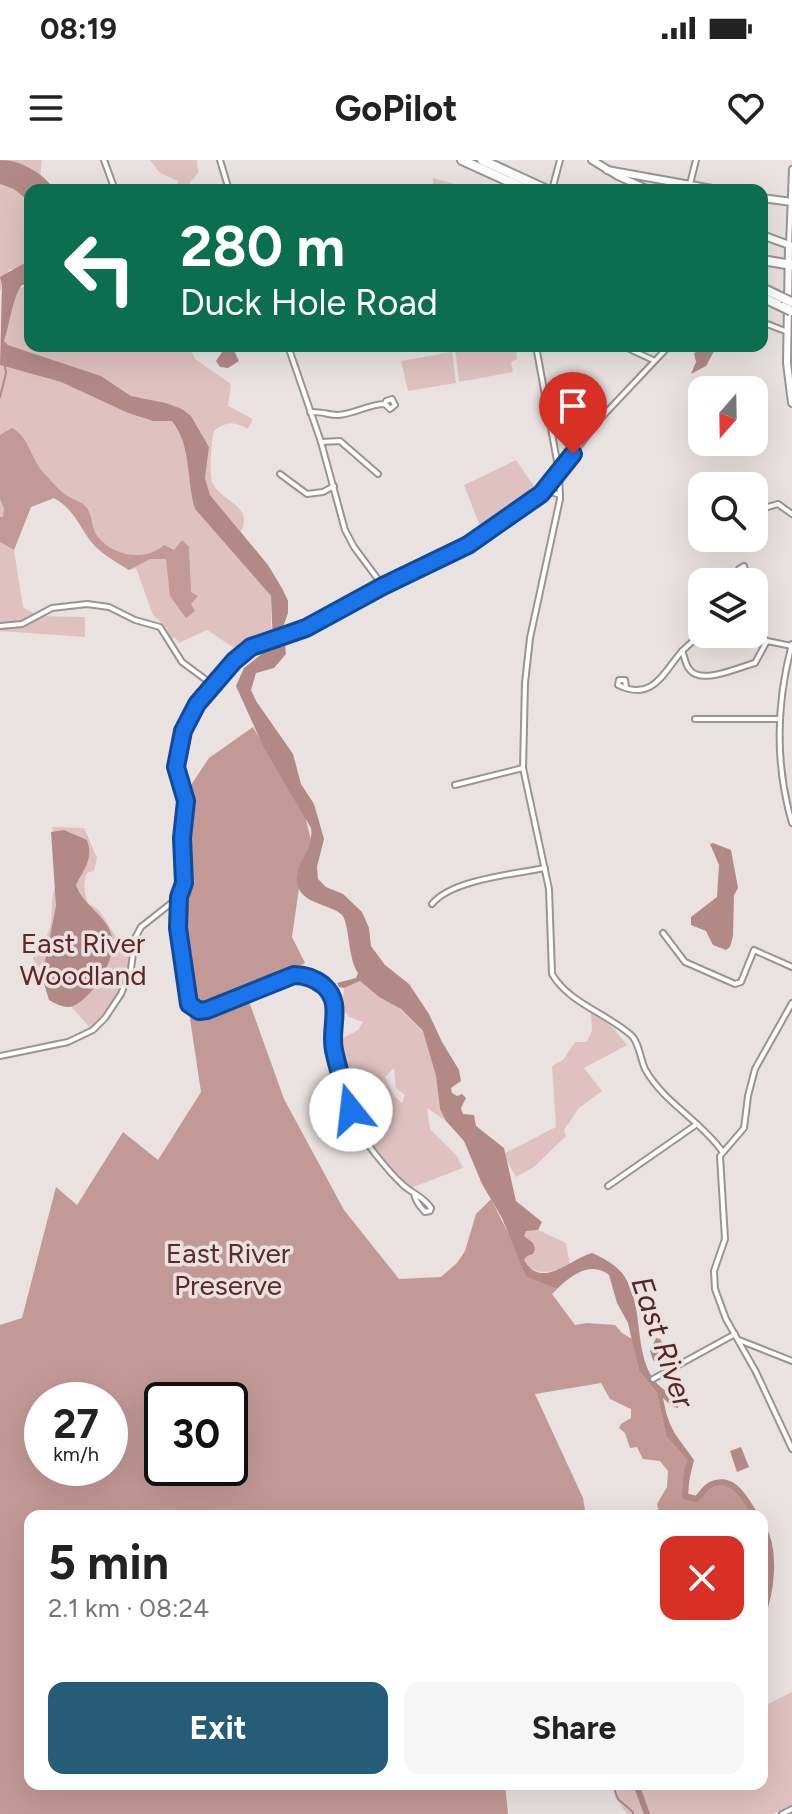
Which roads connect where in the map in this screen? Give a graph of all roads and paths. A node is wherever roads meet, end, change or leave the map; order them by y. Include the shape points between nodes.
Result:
1 (104, 160) edge
2 (220, 160) edge
3 (462, 160) edge
4 (482, 160) edge
5 (560, 160) edge
6 (592, 160) edge
7 (696, 160) edge
8 (792, 169) edge
9 (607, 170) junction
10 (113, 184) edge
11 (227, 184) edge
12 (515, 184) edge
13 (536, 184) edge
14 (553, 184) edge
15 (636, 184) edge
16 (690, 184) joint
17 (768, 199) edge
18 (791, 202) edge
19 (768, 237) edge
20 (790, 246) edge
21 (768, 261) edge
22 (790, 264) edge
23 (768, 292) edge
24 (768, 299) edge
25 (789, 305) edge
26 (768, 324) edge
27 (788, 332) junction
28 (290, 352) edge
29 (537, 352) edge
30 (636, 352) edge
31 (662, 352) edge
32 (653, 360) junction
33 (792, 403) edge
34 (385, 404) dead end
35 (310, 412) junction
36 (321, 442) junction
37 (559, 472) junction
38 (280, 474) dead end
39 (378, 474) dead end
40 (334, 486) junction
41 (545, 490) junction
42 (560, 495) junction
43 (768, 507) edge
44 (792, 514) edge
45 (383, 586) junction
46 (0, 626) edge
47 (768, 641) edge
48 (792, 645) edge
49 (688, 646) edge
50 (763, 648) edge
51 (682, 651) junction
52 (213, 685) junction
53 (626, 687) dead end
54 (695, 719) dead end
55 (780, 719) junction
56 (523, 768) junction
57 (455, 785) dead end
58 (792, 823) edge
59 (546, 868) junction
60 (179, 897) junction
61 (432, 904) dead end
62 (663, 933) dead end
63 (750, 943) dead end
64 (754, 950) junction
65 (792, 967) edge
66 (792, 1003) edge
67 (0, 1056) edge
68 (697, 1124) junction
69 (722, 1151) junction
70 (608, 1186) dead end
71 (414, 1193) junction
72 (736, 1337) junction
73 (792, 1361) edge
74 (653, 1379) dead end
75 (792, 1449) edge
76 (792, 1809) edge
77 (782, 1814) edge

1 - 10 street
2 - 11 street
3 - 12 highway
4 - 13 highway
5 - 14 street
6 - 9 main road
7 - 16 street
8 - 18 street
9 - 15 main road
9 - 16 main road
17 - 18 main road
18 - 20 street
19 - 20 main road
20 - 22 main road
21 - 22 highway
22 - 27 main road
23 - 25 highway
24 - 25 highway
26 - 27 street
27 - 33 main road
28 - 35 street
29 - 37 street
30 - 32 street
31 - 32 street
32 - 37 street
34 - 35 street via 339,415
35 - 36 street
36 - 39 street via 340,441
36 - 40 street
37 - 41 street
37 - 42 street
38 - 40 street via 307,494
40 - 45 street via 349,539
41 - 42 street
41 - 45 street via 468,545
42 - 56 street via 530,638
43 - 44 street via 778,504
45 - 52 street via 306,628 251,647
46 - 52 street via 22,624 52,608 109,607 160,627 182,662
47 - 48 street
48 - 55 street
49 - 51 street
50 - 51 street via 755,663 704,676 692,673
51 - 53 street via 656,683 637,690
52 - 60 street via 189,717 176,762 186,801
54 - 55 street
55 - 58 street via 781,782
56 - 57 street
56 - 59 street
59 - 61 street via 460,886 443,892
59 - 68 street via 552,974 571,995 634,1037 645,1068 664,1096
60 - 67 street via 141,927 127,981 93,1030 68,1042
60 - 71 street via 181,959 194,1008 207,1010 294,975 326,987 335,1005 333,1047 355,1125 392,1174
62 - 64 street via 685,962 735,984 741,982
63 - 64 street
64 - 65 street
66 - 69 street via 755,1069 744,1128
68 - 69 street
68 - 70 street
69 - 72 street via 725,1239 713,1280
71 - 71 street via 428,1204 430,1211 422,1209
72 - 73 street
72 - 74 street
72 - 75 street
76 - 77 street

